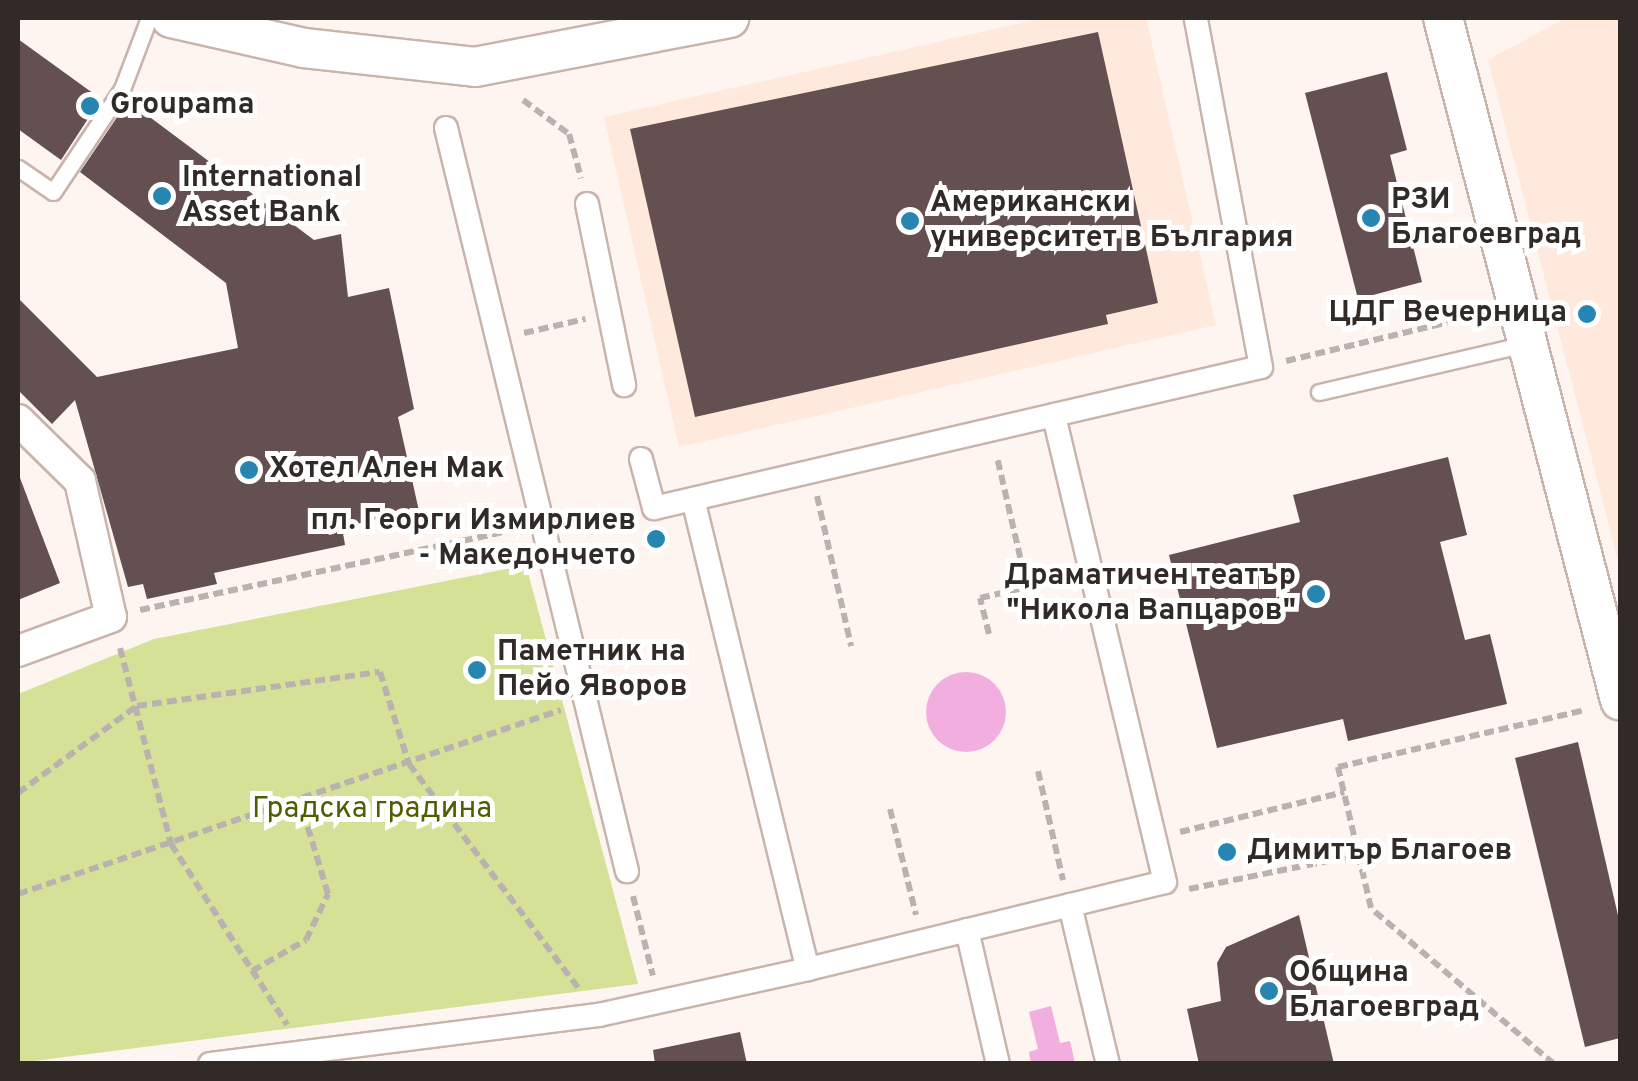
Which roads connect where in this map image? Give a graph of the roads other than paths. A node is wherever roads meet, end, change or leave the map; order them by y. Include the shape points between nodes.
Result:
1 (149, 18) edge
2 (170, 18) edge
3 (729, 18) edge
4 (1196, 18) edge
5 (1446, 19) edge
6 (446, 128) dead end
7 (18, 168) edge
8 (588, 204) road end
9 (1526, 344) junction
10 (624, 385) dead end
11 (1319, 392) dead end
12 (1054, 415) junction
13 (18, 420) edge
14 (641, 458) dead end
15 (694, 499) junction
16 (18, 651) edge
17 (1611, 703) edge
18 (627, 871) road end
19 (1070, 905) junction
20 (967, 930) junction
21 (808, 969) junction
22 (308, 1057) edge
23 (210, 1064) edge
24 (998, 1064) edge
25 (1108, 1064) edge

1 - 7 lane via 122,89 53,192
2 - 3 street via 368,58 517,62
4 - 12 street via 1261,367
5 - 9 street
6 - 18 street
8 - 10 street
9 - 11 lane
9 - 17 street
12 - 15 street
12 - 19 street via 1165,882
13 - 16 street via 80,482 111,617
14 - 15 street via 654,508
15 - 21 street
19 - 20 street
19 - 25 street
20 - 21 street
20 - 24 street
21 - 22 street via 660,1005
22 - 23 street

